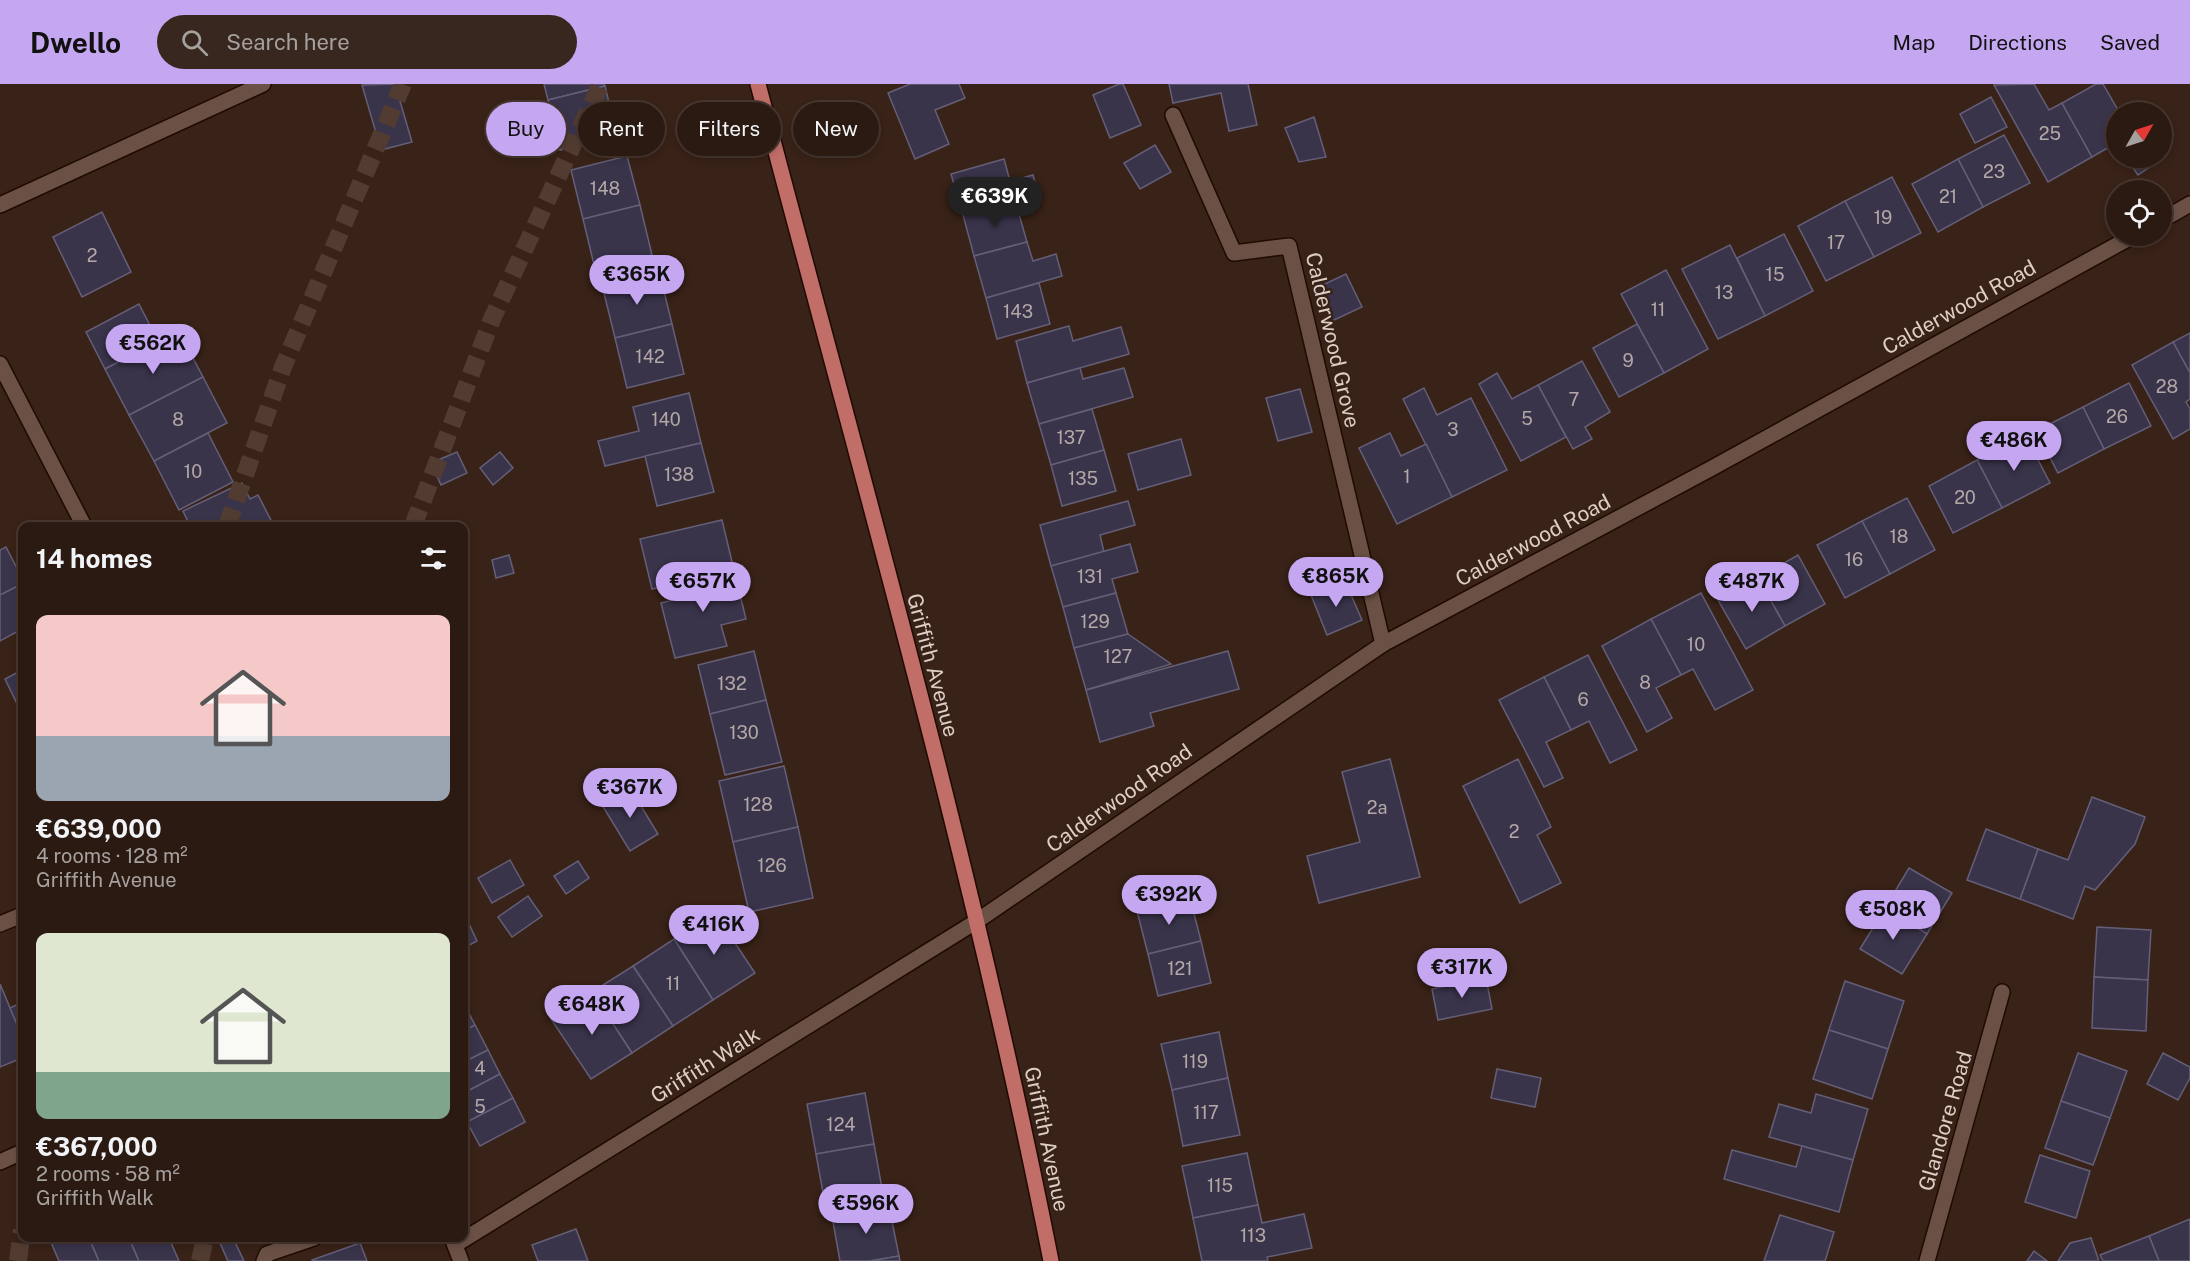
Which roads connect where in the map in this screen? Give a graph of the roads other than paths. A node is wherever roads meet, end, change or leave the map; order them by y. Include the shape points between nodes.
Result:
1 (263, 84) edge
2 (758, 84) edge
3 (1173, 115) dead end
4 (2190, 204) edge
5 (0, 205) edge
6 (2172, 214) edge
7 (2115, 246) edge
8 (0, 364) edge
9 (82, 522) edge
10 (1383, 645) junction
11 (18, 917) edge
12 (977, 921) junction
13 (0, 924) edge
14 (2002, 992) dead end
15 (18, 1154) edge
16 (0, 1162) edge
17 (468, 1232) edge
18 (302, 1242) edge
19 (453, 1242) edge
20 (264, 1261) edge
21 (461, 1261) edge
22 (1052, 1261) edge
23 (1928, 1261) edge

1 - 5 street
2 - 12 main road, Griffith Avenue
3 - 10 street, Calderwood Grove via 1234,253 1289,246
4 - 6 street
7 - 10 street, Calderwood Road
8 - 9 street
10 - 12 street, Calderwood Road
11 - 13 street
12 - 17 street, Griffith Walk
12 - 22 main road, Griffith Avenue
14 - 23 street, Glandore Road
15 - 16 street
18 - 20 street via 267,1254
19 - 21 street

